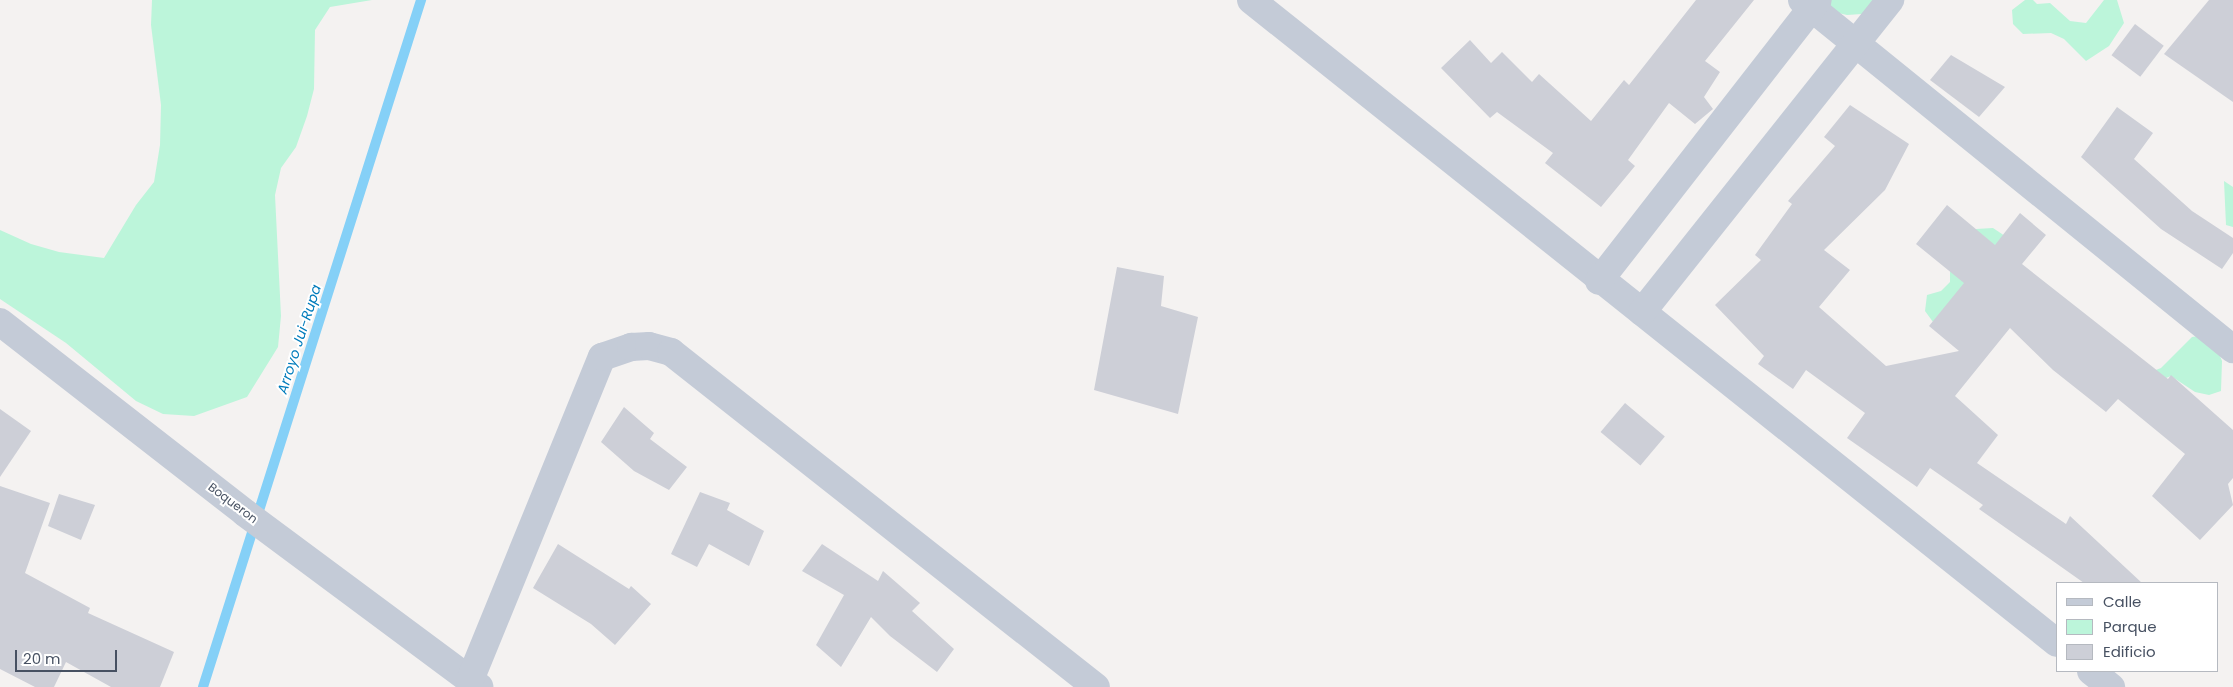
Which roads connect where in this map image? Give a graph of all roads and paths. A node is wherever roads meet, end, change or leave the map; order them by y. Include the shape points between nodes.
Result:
1 (1251, 0) edge
2 (1890, 0) edge
3 (1811, 3) edge
4 (1854, 43) junction
5 (1599, 281) junction
6 (1642, 312) junction
7 (0, 322) edge
8 (2233, 349) edge
9 (2056, 642) edge
10 (2092, 672) edge
11 (474, 683) edge
12 (1096, 687) edge
13 (2111, 687) edge

1 - 5 street
2 - 4 street
3 - 4 street
3 - 5 street
4 - 6 street
4 - 8 street
5 - 6 street
6 - 9 street
7 - 11 street, Boqueron via 245,513
10 - 13 street
11 - 12 street via 602,357 631,347 649,346 671,352

